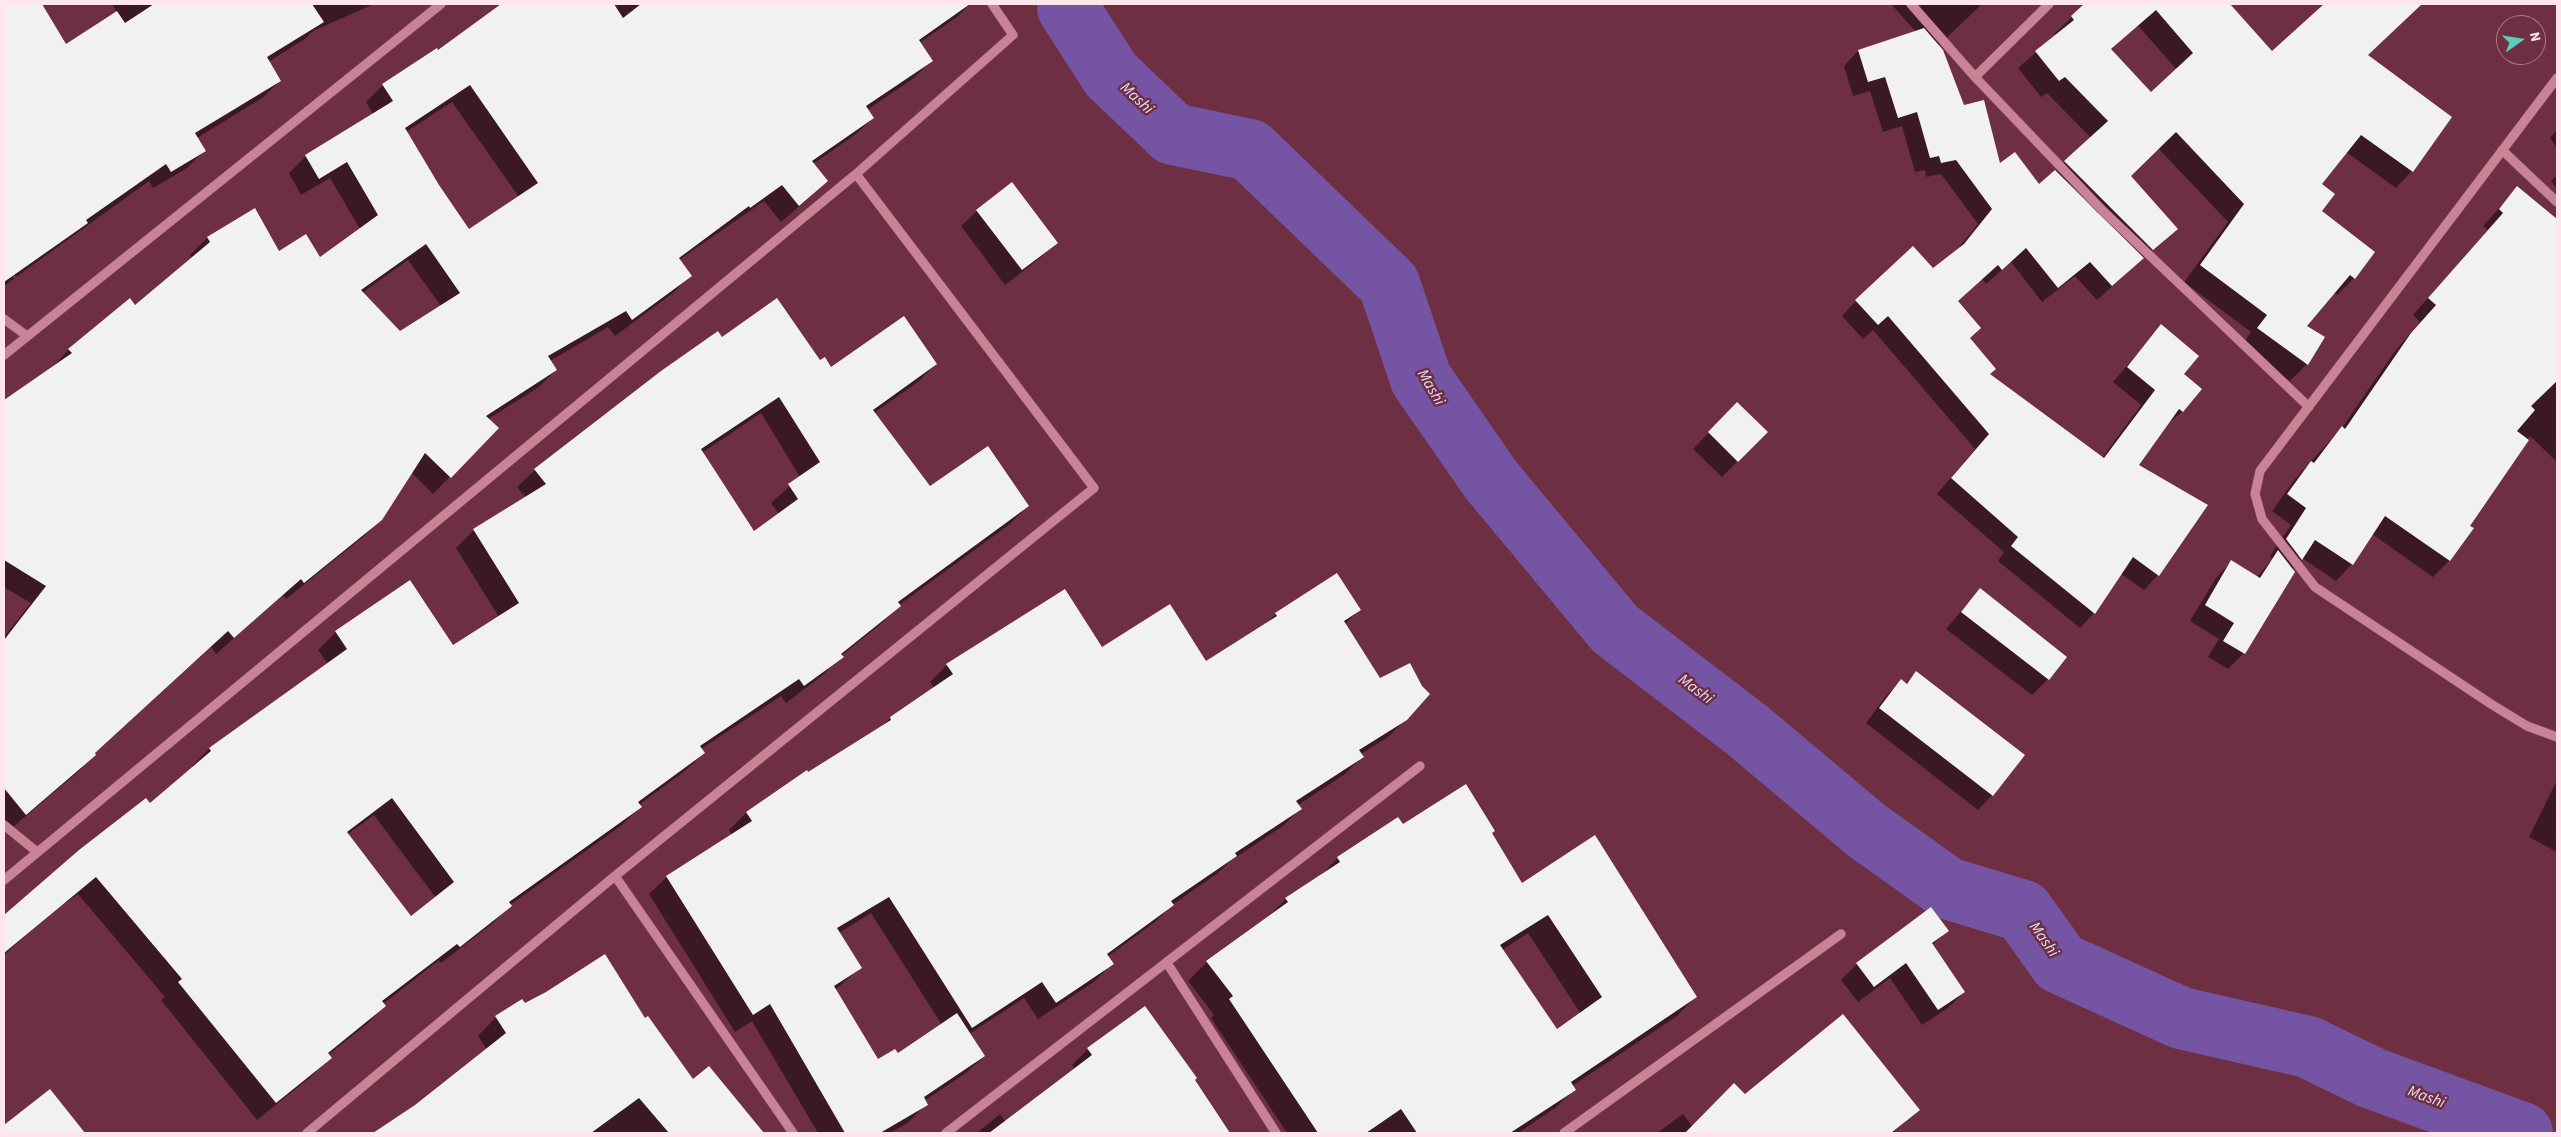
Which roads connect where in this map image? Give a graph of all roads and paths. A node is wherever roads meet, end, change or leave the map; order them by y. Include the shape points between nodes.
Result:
1 (441, 4) edge
2 (992, 4) edge
3 (1912, 4) edge
4 (2049, 4) edge
5 (1975, 77) junction
6 (2557, 78) edge
7 (2502, 150) junction
8 (856, 174) junction
9 (2557, 202) edge
10 (4, 318) edge
11 (27, 336) junction
12 (4, 355) edge
13 (2310, 407) junction
14 (2557, 737) edge
15 (1420, 766) dead end
16 (4, 825) edge
17 (37, 852) junction
18 (615, 876) junction
19 (4, 880) edge
20 (1841, 934) dead end
21 (1167, 963) junction
22 (312, 1132) edge
23 (793, 1133) edge
24 (946, 1133) edge
25 (1276, 1133) edge
26 (1564, 1133) edge

1 - 11 street
2 - 8 street via 1013,35
3 - 5 street
4 - 5 street
5 - 13 street via 2102,210
6 - 7 street
7 - 9 street
7 - 13 street
8 - 17 street
8 - 18 street via 1094,488
10 - 11 street
11 - 12 street
13 - 14 street via 2260,471 2255,494 2262,519 2315,587 2526,726
15 - 21 street
16 - 17 street
17 - 19 street
18 - 22 street
18 - 23 street
20 - 26 street
21 - 24 street
21 - 25 street

